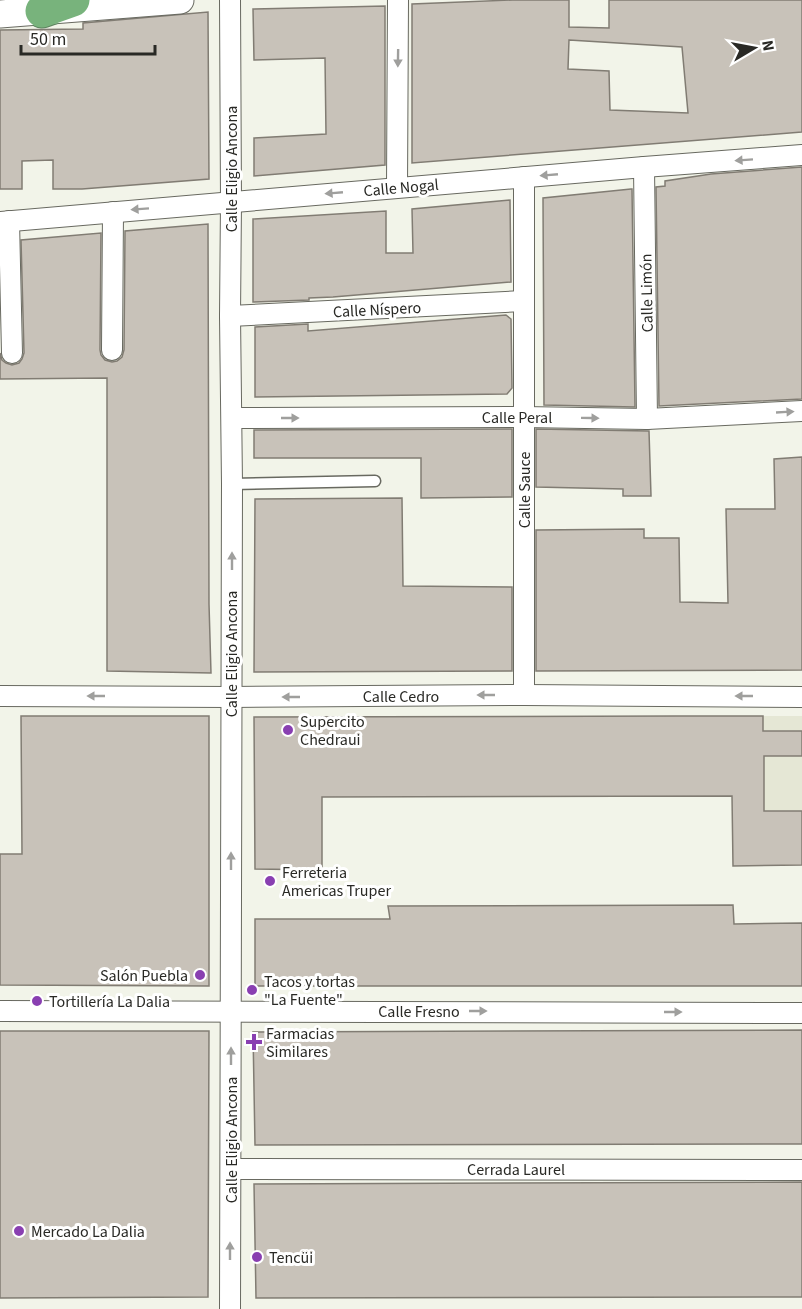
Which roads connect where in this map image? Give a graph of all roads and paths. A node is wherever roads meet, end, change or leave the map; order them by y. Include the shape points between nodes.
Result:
1 (74, 0) edge
2 (180, 0) edge
3 (230, 0) edge
4 (398, 0) edge
5 (42, 11) junction
6 (0, 14) edge
7 (802, 155) edge
8 (644, 167) junction
9 (524, 177) junction
10 (397, 188) junction
11 (231, 202) junction
12 (113, 212) junction
13 (5, 221) edge
14 (523, 301) junction
15 (230, 316) junction
16 (112, 350) dead end
17 (12, 352) dead end
18 (802, 411) edge
19 (523, 417) junction
20 (232, 418) junction
21 (647, 419) junction
22 (375, 481) dead end
23 (232, 484) junction
24 (524, 695) junction
25 (0, 696) edge
26 (231, 697) junction
27 (802, 697) edge
28 (0, 1011) edge
29 (232, 1011) junction
30 (802, 1013) edge
31 (231, 1168) junction
32 (802, 1170) edge
33 (230, 1309) edge

1 - 5 highway
2 - 5 main road
3 - 11 street, Calle Eligio Ancona
4 -> 10 street
5 - 6 main road
7 -> 8 street, Calle Nogal
8 -> 9 street, Calle Nogal
8 - 21 street, Calle Limón
9 - 10 street, Calle Nogal
9 - 14 street, Calle Sauce
10 -> 11 street, Calle Nogal
11 -> 12 street, Calle Nogal
11 - 15 street, Calle Eligio Ancona
12 - 13 street, Calle Nogal
12 - 16 street
13 - 17 street
14 - 15 street, Calle Níspero
14 - 19 street, Calle Sauce
15 - 20 street, Calle Eligio Ancona
21 -> 18 street, Calle Peral
20 -> 19 street, Calle Peral
19 -> 21 street, Calle Peral
19 - 24 street, Calle Sauce
20 - 23 street, Calle Eligio Ancona
22 - 23 lane
26 -> 23 street, Calle Eligio Ancona
24 -> 26 street, Calle Cedro
27 -> 24 street, Calle Cedro
26 -> 25 street, Calle Cedro
29 -> 26 street, Calle Eligio Ancona
28 - 29 street, Calle Fresno
29 -> 30 street, Calle Fresno
31 -> 29 street, Calle Eligio Ancona
31 - 32 street, Cerrada Laurel
33 -> 31 street, Calle Eligio Ancona

